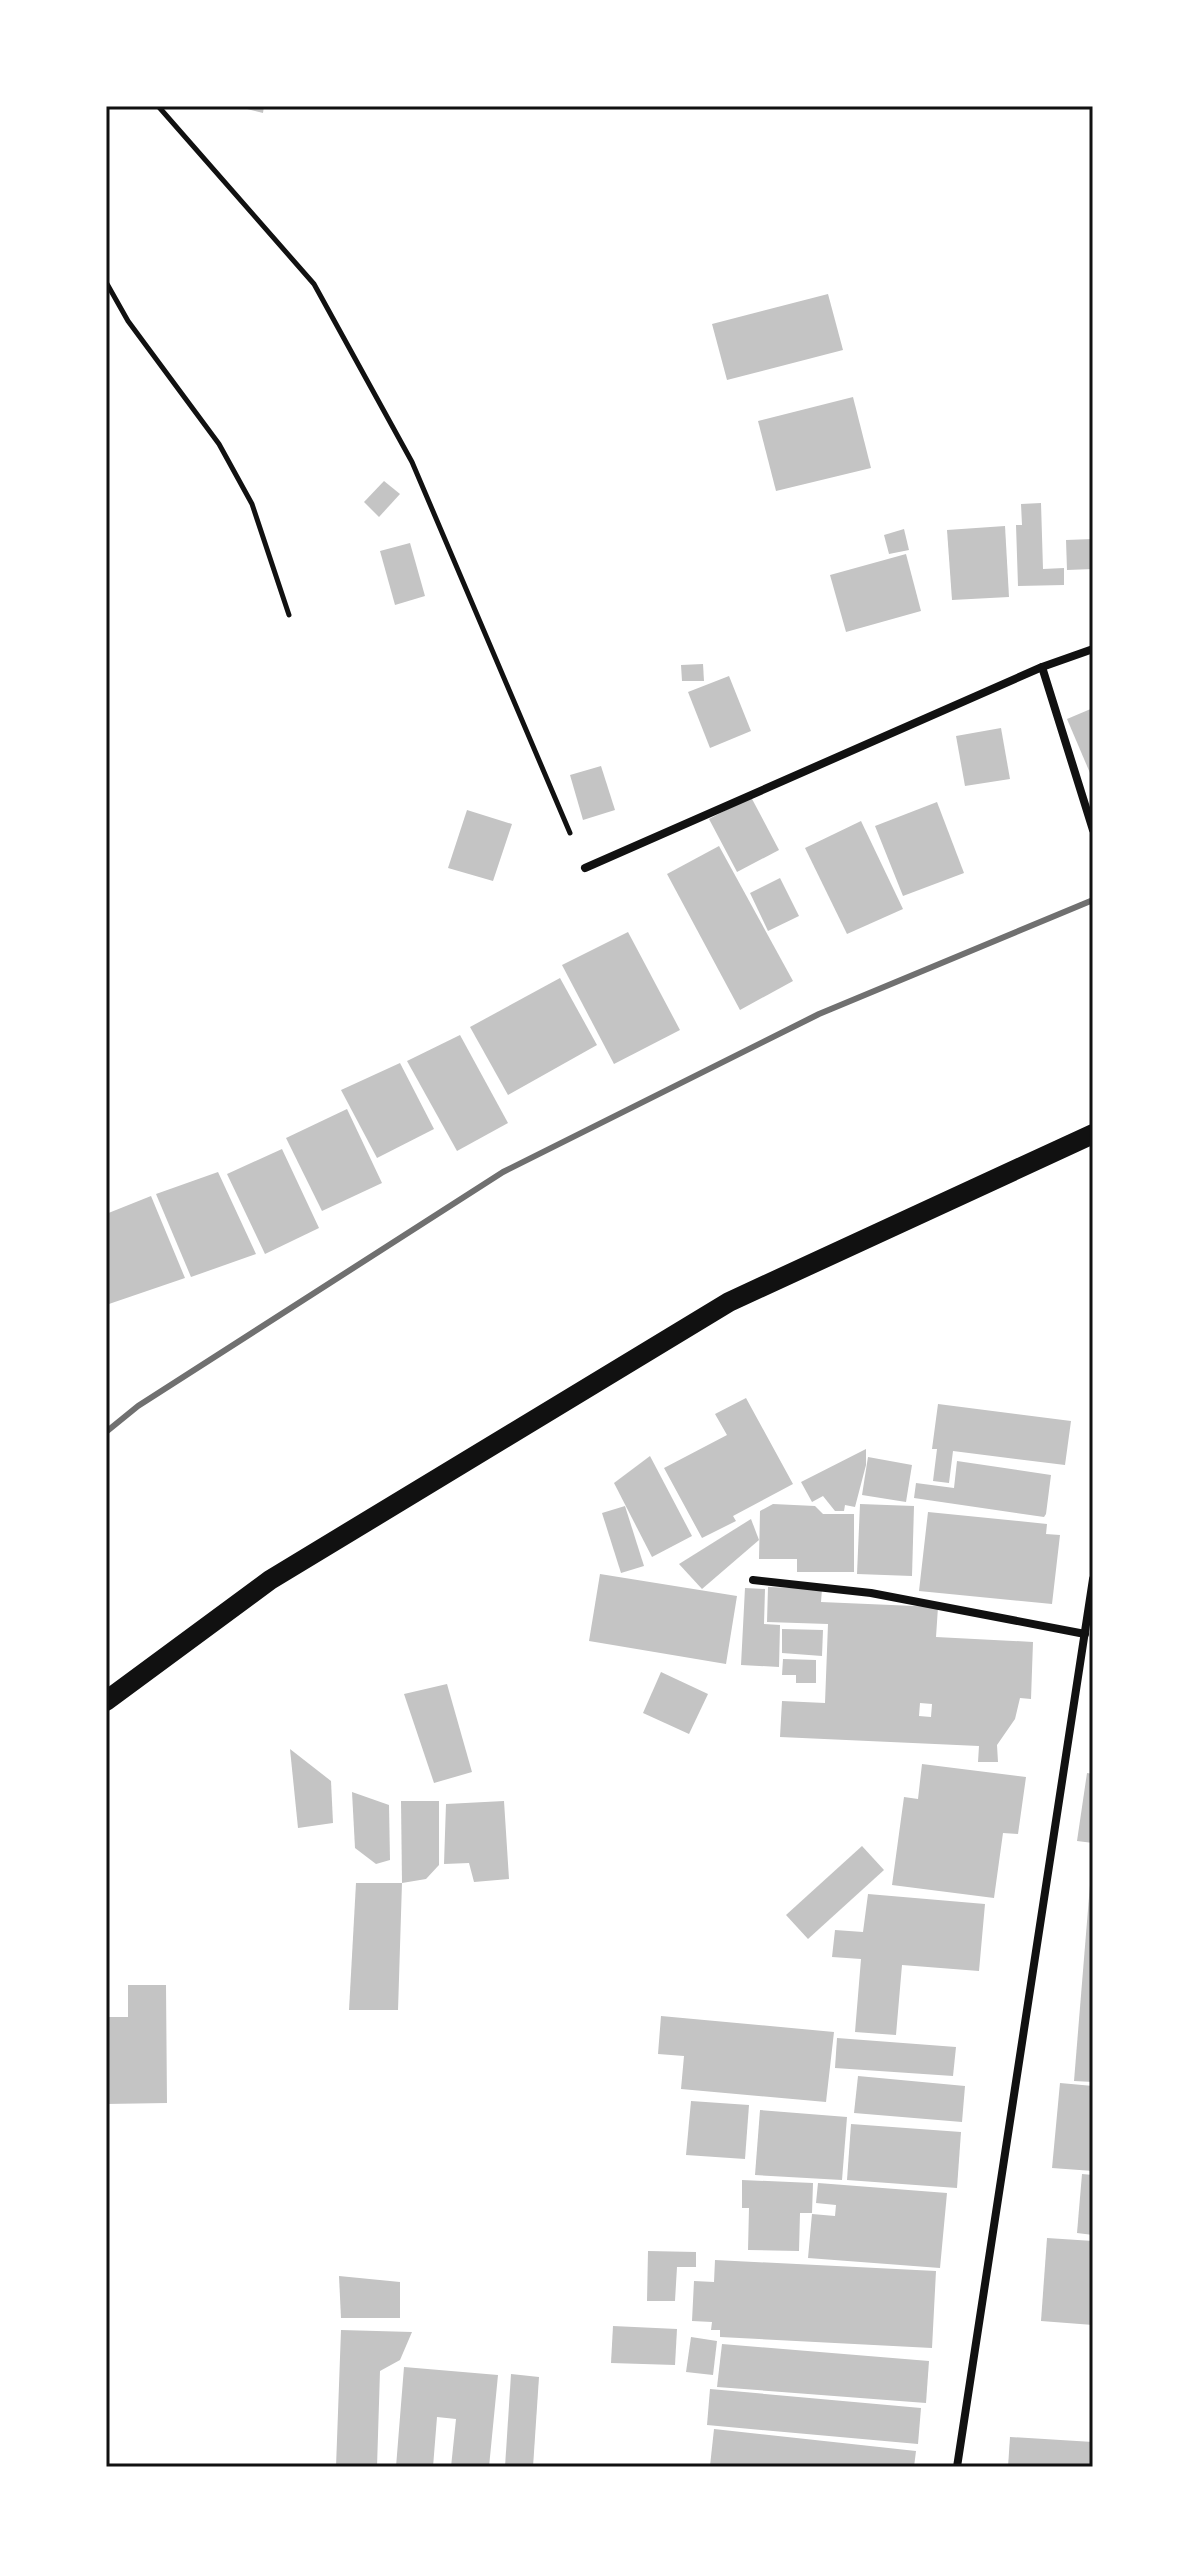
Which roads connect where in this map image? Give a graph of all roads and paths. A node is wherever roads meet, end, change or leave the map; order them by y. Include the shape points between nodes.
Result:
1 (158, 106) edge
2 (106, 282) edge
3 (289, 615) dead end
4 (1093, 649) edge
5 (1042, 667) junction
6 (1093, 830) edge
7 (585, 868) joint
8 (1093, 1134) edge
9 (1093, 1579) edge
10 (753, 1580) dead end
11 (1085, 1634) junction
12 (106, 1701) edge
13 (957, 2467) edge

1 - 7 path via 314,284 412,462
2 - 3 path via 128,321 219,444 252,504
4 - 5 street
5 - 6 street
5 - 7 street
8 - 12 main road via 729,1302 270,1580
9 - 11 street
10 - 11 street via 871,1593
11 - 13 street

